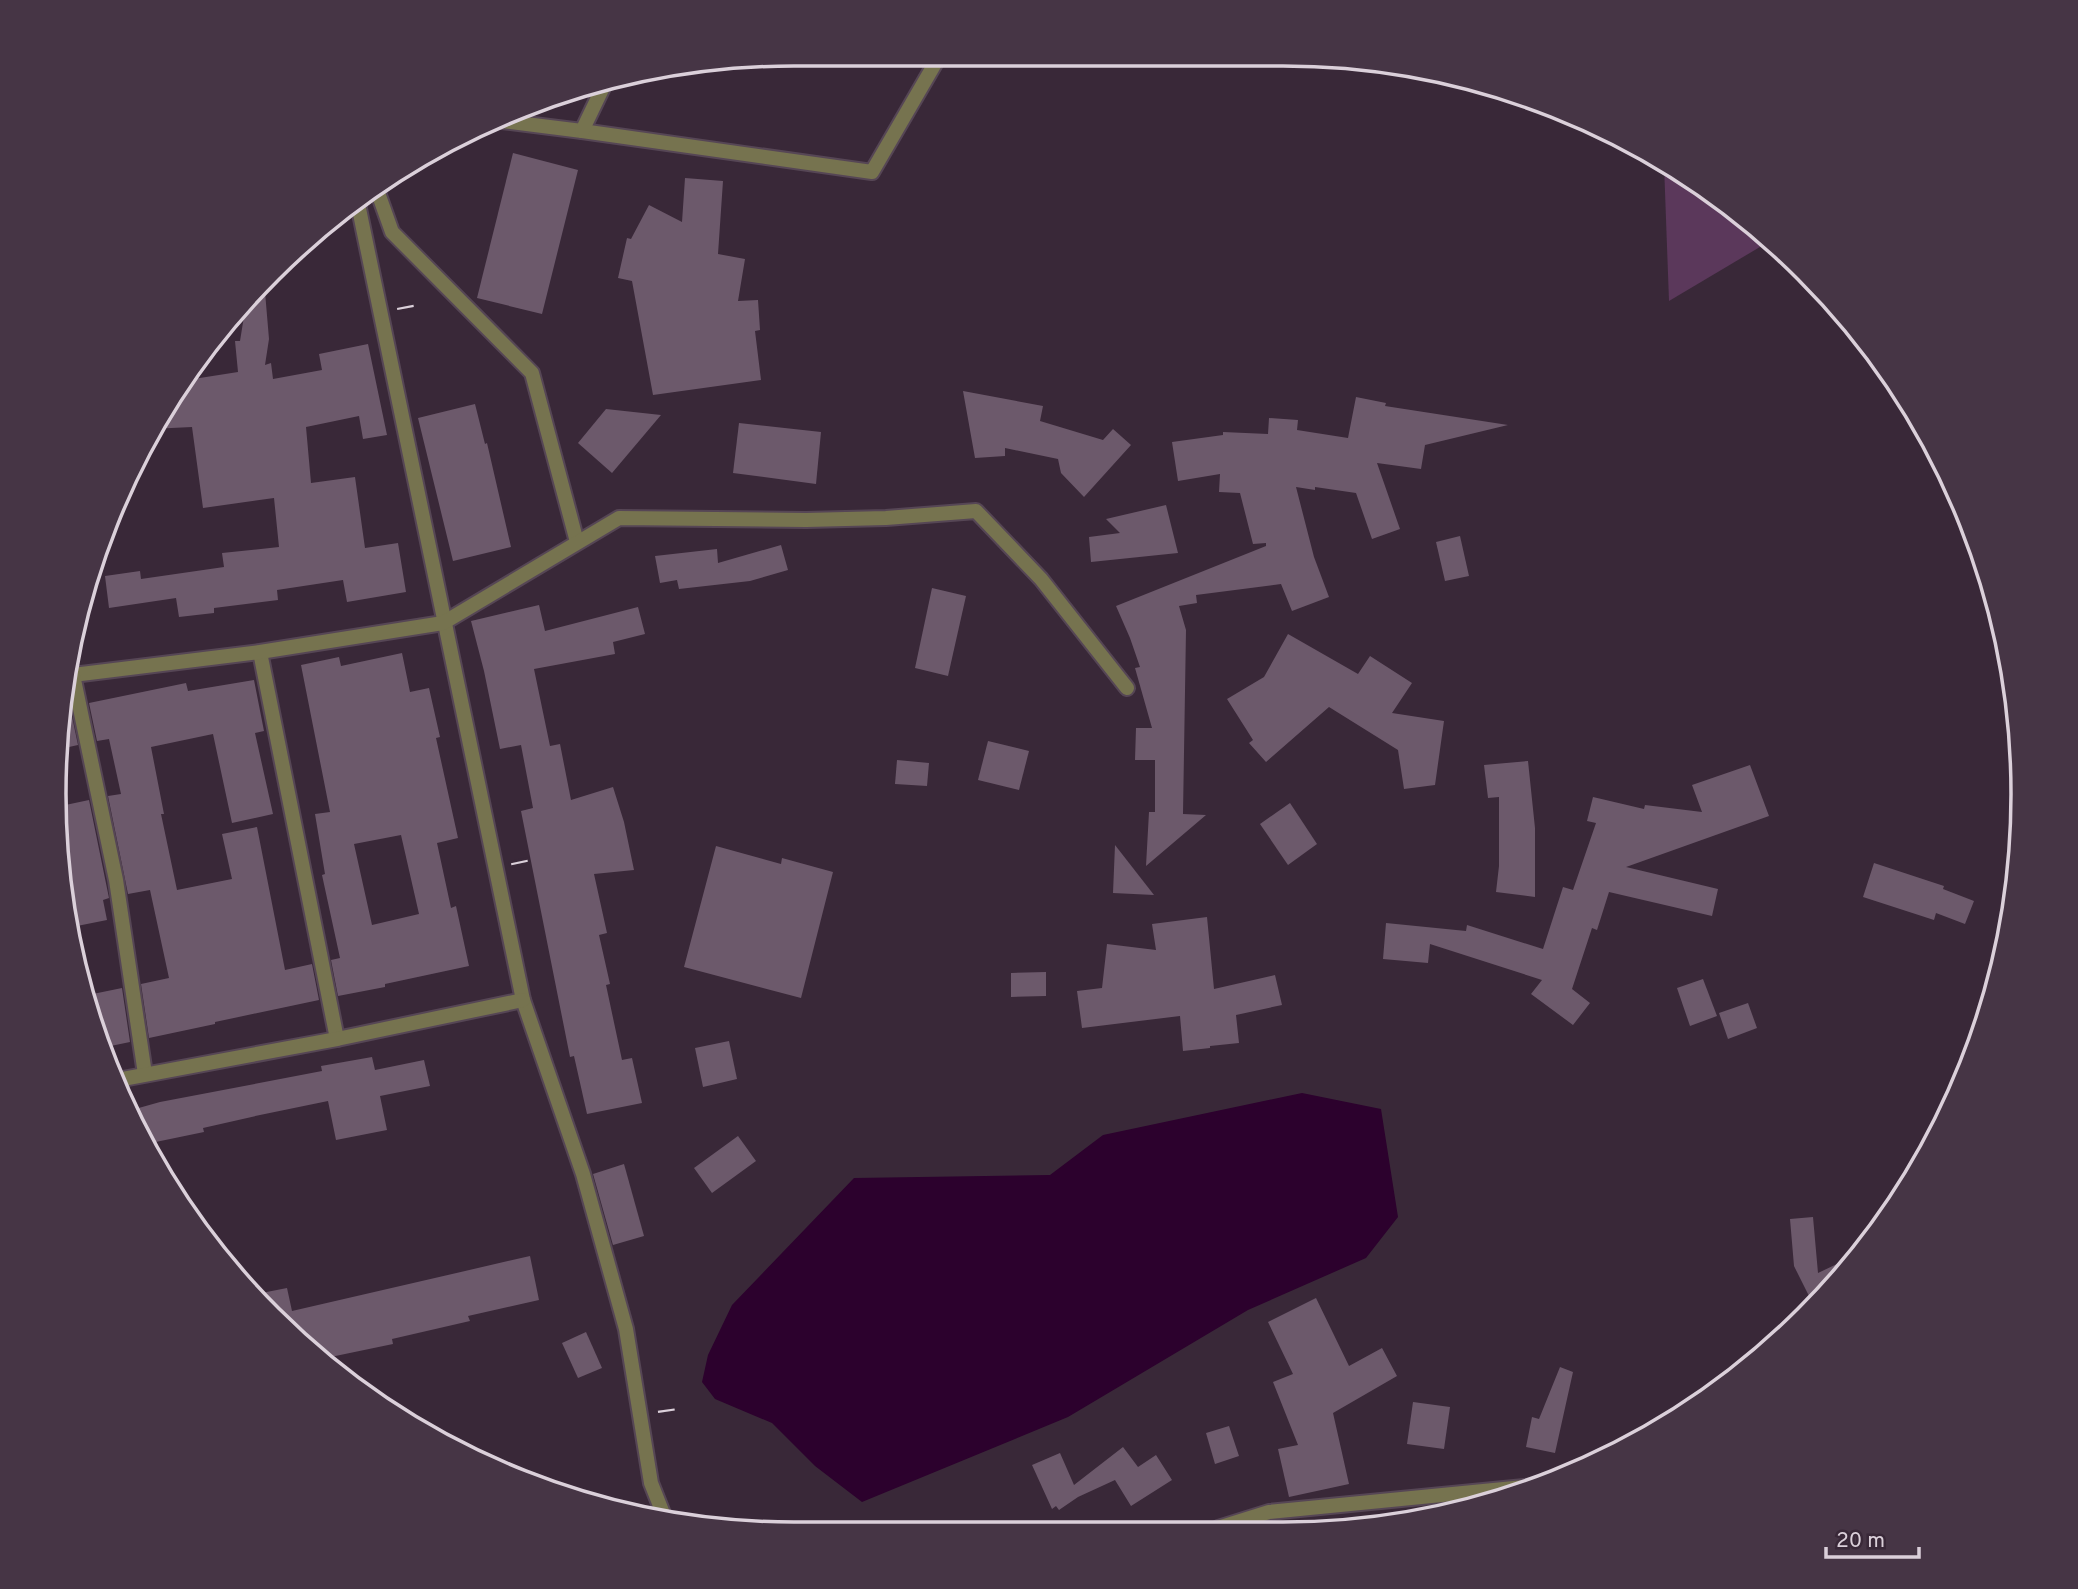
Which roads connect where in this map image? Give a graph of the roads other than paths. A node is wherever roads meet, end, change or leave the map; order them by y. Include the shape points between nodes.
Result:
1 (934, 66) edge
2 (600, 93) edge
3 (515, 123) edge
4 (582, 131) junction
5 (379, 197) edge
6 (359, 211) edge
7 (578, 542) junction
8 (443, 623) junction
9 (260, 652) junction
10 (77, 673) edge
11 (1127, 688) dead end
12 (74, 690) edge
13 (523, 1000) junction
14 (337, 1039) junction
15 (145, 1074) junction
16 (124, 1078) edge
17 (1501, 1489) edge
18 (662, 1510) edge
19 (1237, 1522) edge

1 - 4 street via 872,172
2 - 4 street
3 - 4 street
5 - 7 street via 392,232 532,373
6 - 8 street, I
7 - 8 street
7 - 11 street via 619,518 806,520 976,511 1041,579
8 - 9 street
8 - 13 street, I
9 - 10 street
9 - 14 street
12 - 15 street via 116,880
13 - 14 street
13 - 18 street, I via 591,1200 626,1329 651,1483
14 - 15 street
15 - 16 street
17 - 19 street via 1269,1512

